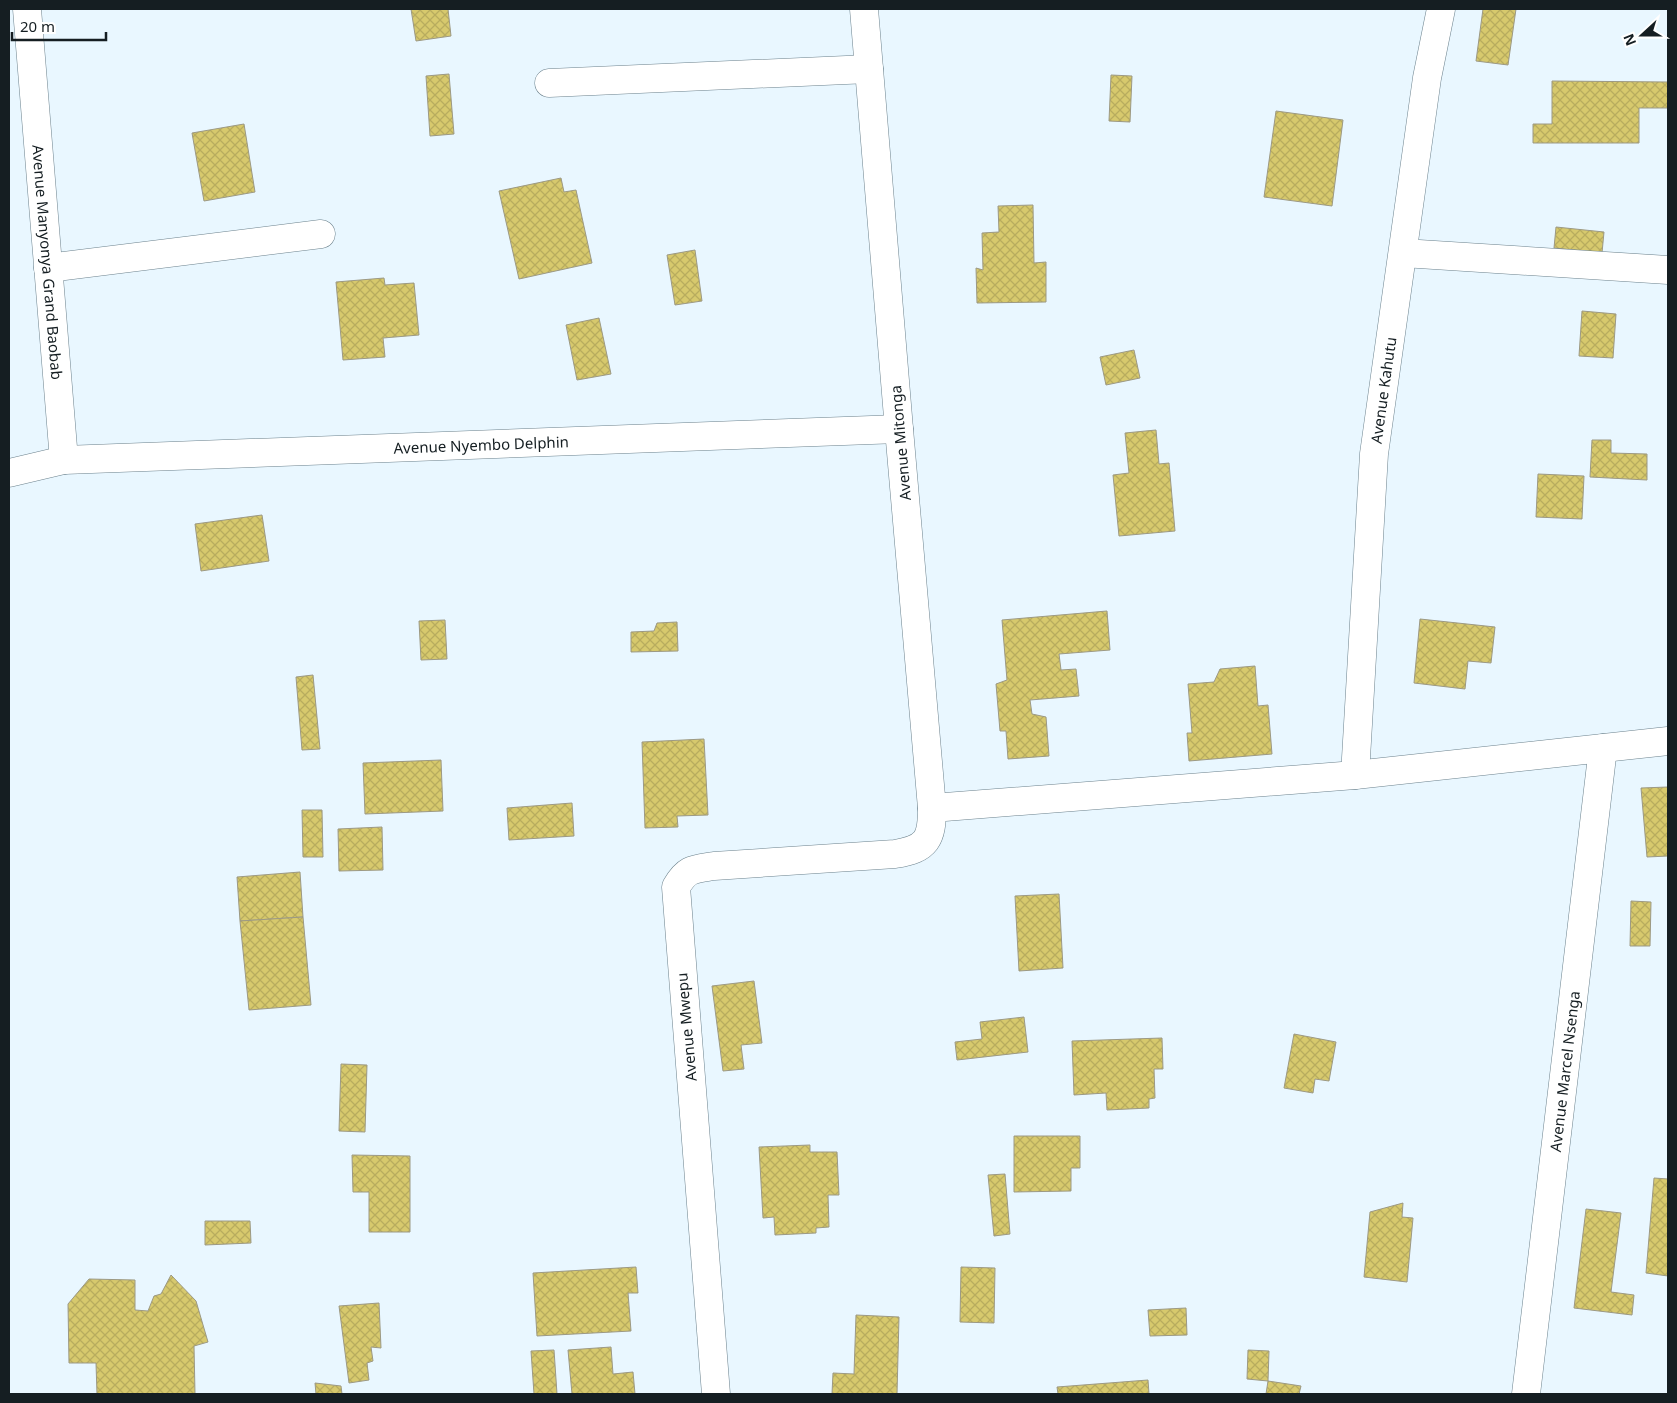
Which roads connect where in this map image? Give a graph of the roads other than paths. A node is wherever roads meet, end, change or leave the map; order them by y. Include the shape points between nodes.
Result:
1 (27, 9) edge
2 (864, 9) edge
3 (1441, 9) edge
4 (869, 69) junction
5 (549, 83) dead end
6 (322, 234) dead end
7 (1403, 253) junction
8 (48, 268) junction
9 (1668, 270) edge
10 (899, 429) junction
11 (64, 460) junction
12 (9, 473) edge
13 (1668, 741) edge
14 (1602, 748) junction
15 (1355, 775) junction
16 (932, 808) junction
17 (895, 854) joint
18 (716, 1394) edge
19 (1526, 1394) edge

1 - 8 street, Avenue Manyonya Grand Baobab
2 - 4 street, Avenue Mitonga
3 - 7 street, Avenue Kahutu via 1427,78
4 - 5 street
4 - 10 street, Avenue Mitonga
6 - 8 street
7 - 9 street
7 - 15 street, Avenue Kahutu via 1374,454
8 - 11 street, Avenue Manyonya Grand Baobab
10 - 11 street, Avenue Nyembo Delphin
10 - 16 street, Avenue Mitonga
11 - 12 street
13 - 14 street
14 - 15 street
14 - 19 street, Avenue Marcel Nsenga
15 - 16 street
16 - 17 street, Avenue Mitonga via 932,826 926,842 910,852
17 - 18 street, Avenue Mwepu via 694,869 683,874 676,887

